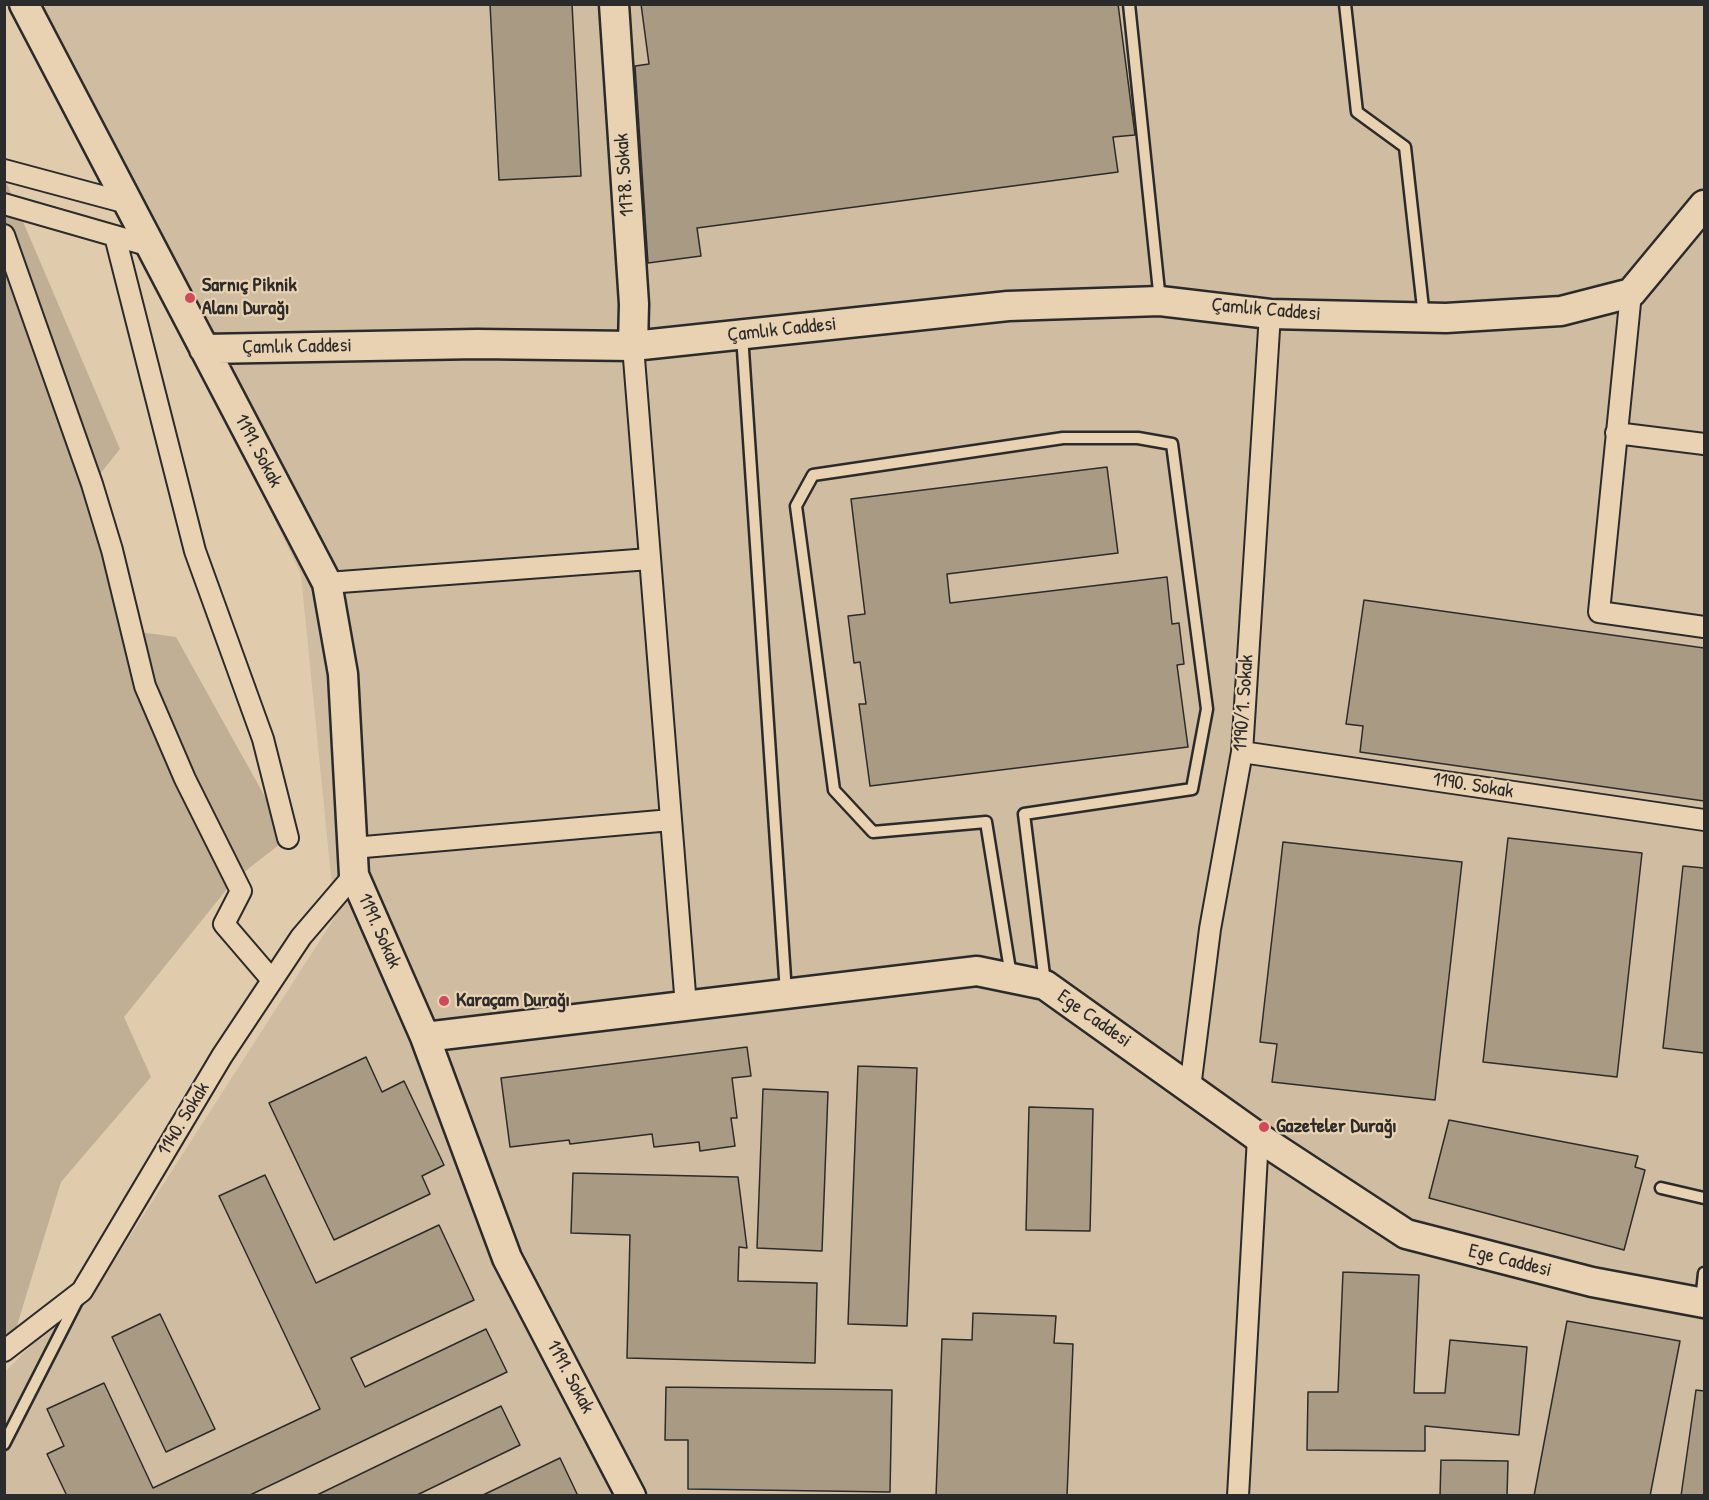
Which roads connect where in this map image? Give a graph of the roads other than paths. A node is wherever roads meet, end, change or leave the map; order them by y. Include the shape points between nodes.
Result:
1 (24, 4) edge
2 (614, 4) edge
3 (1129, 4) edge
4 (1345, 4) edge
5 (4, 170) edge
6 (127, 203) junction
7 (4, 204) edge
8 (1704, 205) edge
9 (4, 235) edge
10 (115, 236) junction
11 (150, 246) junction
12 (1630, 293) junction
13 (1160, 302) junction
14 (1270, 314) junction
15 (1424, 317) junction
16 (742, 334) junction
17 (633, 346) junction
18 (204, 349) junction
19 (1617, 433) junction
20 (1704, 444) edge
21 (650, 559) junction
22 (327, 583) junction
23 (1704, 627) edge
24 (1242, 752) junction
25 (671, 820) junction
26 (1704, 820) edge
27 (288, 838) dead end
28 (353, 862) junction
29 (1012, 979) junction
30 (272, 981) junction
31 (1045, 985) junction
32 (786, 994) junction
33 (686, 1006) junction
34 (425, 1037) junction
35 (1190, 1088) junction
36 (1258, 1137) junction
37 (1661, 1188) dead end
38 (1704, 1198) edge
39 (1704, 1273) edge
40 (82, 1291) junction
41 (1703, 1303) edge
42 (4, 1351) edge
43 (4, 1444) edge
44 (631, 1496) edge
45 (1238, 1496) edge

1 - 6 street
2 - 17 street, 1178. Sokak via 634,304
3 - 13 lane
4 - 15 lane via 1357,112 1405,147
5 - 6 street
6 - 11 street
7 - 10 street
8 - 12 street
9 - 30 street via 95,495 145,686 185,779 241,891 224,924
10 - 11 street
10 - 27 street via 195,551 263,739
11 - 18 street
12 - 15 street, Çamlık Caddesi via 1561,311
12 - 19 street
13 - 14 street, Çamlık Caddesi
13 - 16 street, Çamlık Caddesi via 1008,306
14 - 15 street, Çamlık Caddesi
14 - 24 street, 1190/1. Sokak
16 - 17 street, Çamlık Caddesi
16 - 32 lane
17 - 18 street, Çamlık Caddesi via 477,344
17 - 21 street
18 - 22 street, 1191. Sokak
19 - 20 street
19 - 23 street via 1599,612
21 - 22 street
21 - 25 street
22 - 28 street, 1191. Sokak via 343,674
24 - 26 street, 1190. Sokak
24 - 35 street, 1190/1. Sokak via 1210,929
25 - 28 street
25 - 33 street
28 - 30 street, 1140. Sokak
28 - 34 street, 1191. Sokak
29 - 31 street, Ege Caddesi
29 - 31 lane via 986,822 873,832 834,790 796,506 813,475 1063,438 1138,438 1172,444 1207,709 1192,789 1024,814
29 - 32 street, Ege Caddesi via 977,971
30 - 40 street, 1140. Sokak via 222,1056
31 - 35 street, Ege Caddesi
32 - 33 street, Ege Caddesi
33 - 34 street, Ege Caddesi
34 - 44 street, 1191. Sokak via 507,1257
35 - 36 street, Ege Caddesi
36 - 41 street, Ege Caddesi via 1406,1234 1592,1282
36 - 45 street
37 - 38 lane
39 - 41 lane
40 - 42 street, 1140. Sokak
40 - 43 lane

